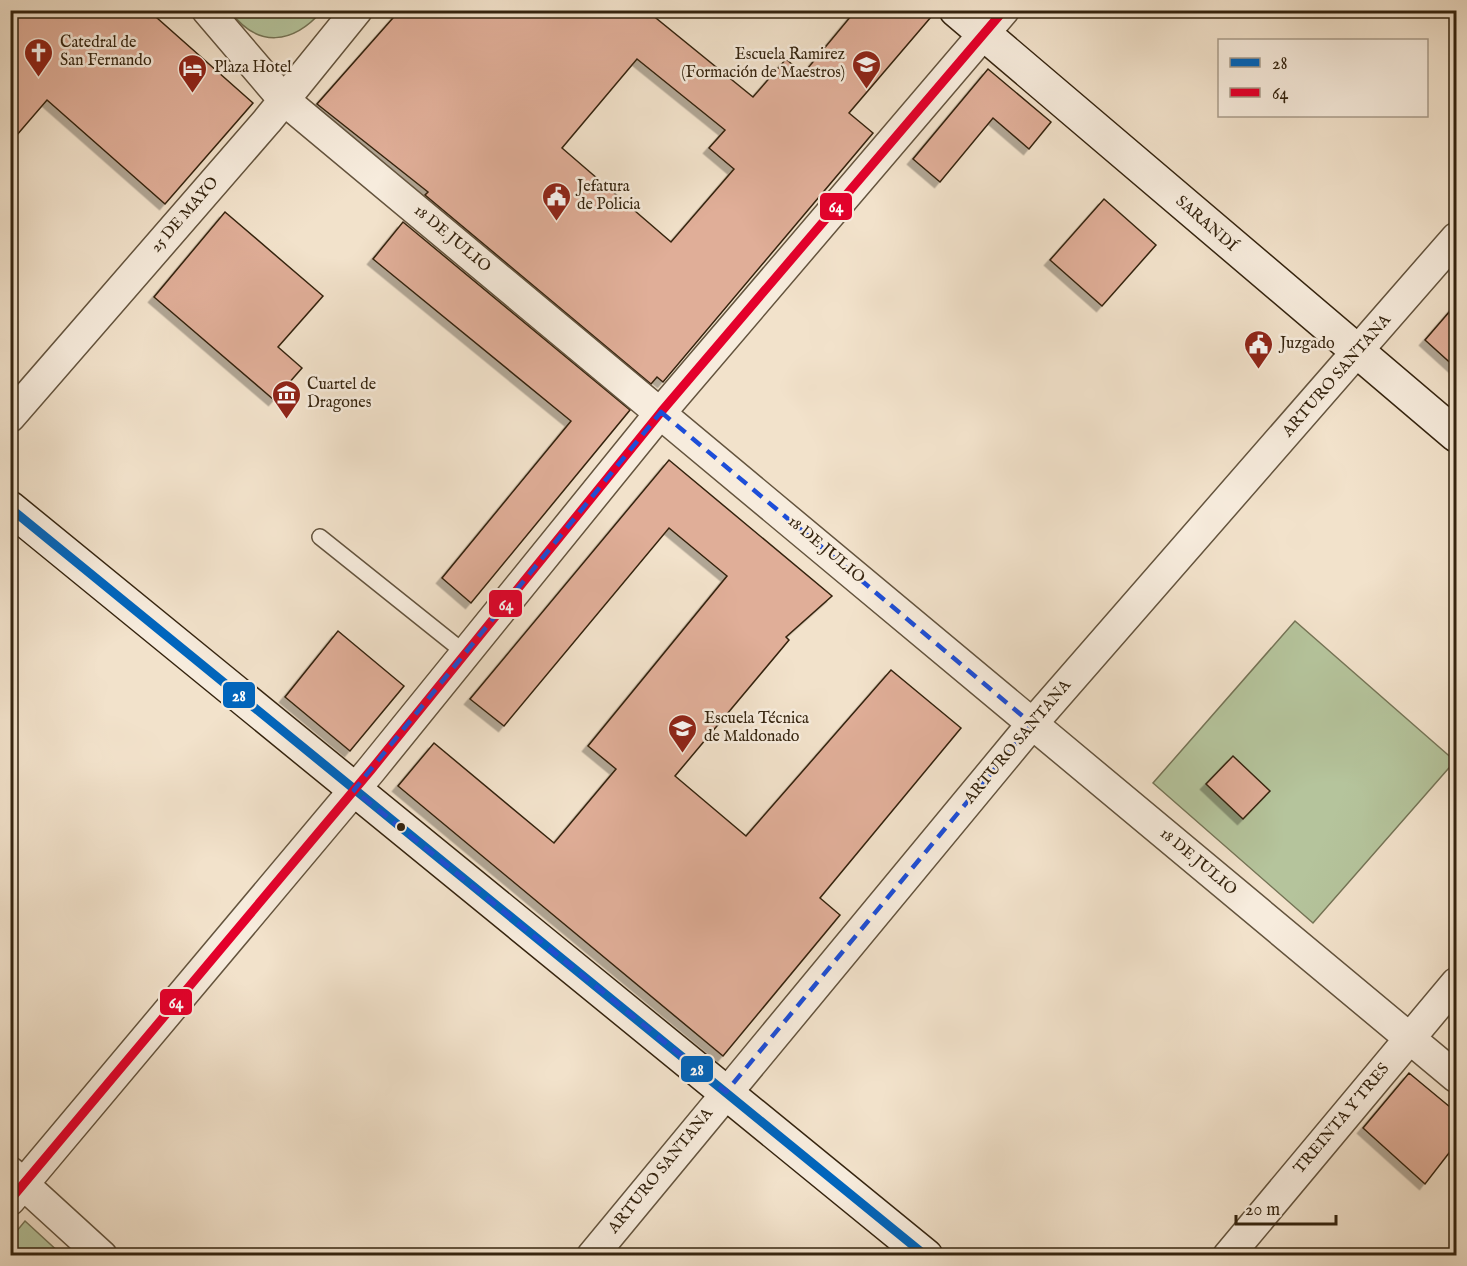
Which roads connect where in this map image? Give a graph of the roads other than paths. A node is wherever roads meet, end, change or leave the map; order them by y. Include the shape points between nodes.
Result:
1 (207, 10) edge
2 (357, 10) edge
3 (956, 10) edge
4 (994, 23) edge
5 (283, 99) junction
6 (1456, 238) edge
7 (1357, 353) junction
8 (661, 412) junction
9 (10, 417) edge
10 (1456, 435) edge
11 (10, 508) edge
12 (320, 537) dead end
13 (465, 653) junction
14 (1032, 724) junction
15 (354, 790) junction
16 (1456, 983) edge
17 (1410, 1038) junction
18 (1456, 1077) edge
19 (726, 1092) junction
20 (15, 1186) edge
21 (102, 1256) edge
22 (592, 1256) edge
23 (926, 1256) edge
24 (1228, 1256) edge

1 - 5 street, 18 DE JULIO
2 - 5 street, 25 DE MAYO
3 - 4 street, SARANDÍ
4 - 7 street, SARANDÍ
4 - 8 street
5 - 8 street, 18 DE JULIO
5 - 9 street, 25 DE MAYO
6 - 7 street, ARTURO SANTANA
7 - 10 street, SARANDÍ
7 - 14 street, ARTURO SANTANA
8 - 13 street
8 - 14 street, 18 DE JULIO
11 - 15 street
12 - 13 lane
13 - 15 street
14 - 17 street, 18 DE JULIO
14 - 19 street, ARTURO SANTANA
15 - 19 street
15 - 20 street
16 - 17 street, TREINTA Y TRES
17 - 18 street, 18 DE JULIO
17 - 24 street, TREINTA Y TRES
19 - 22 street, ARTURO SANTANA
19 - 23 street
20 - 21 street

